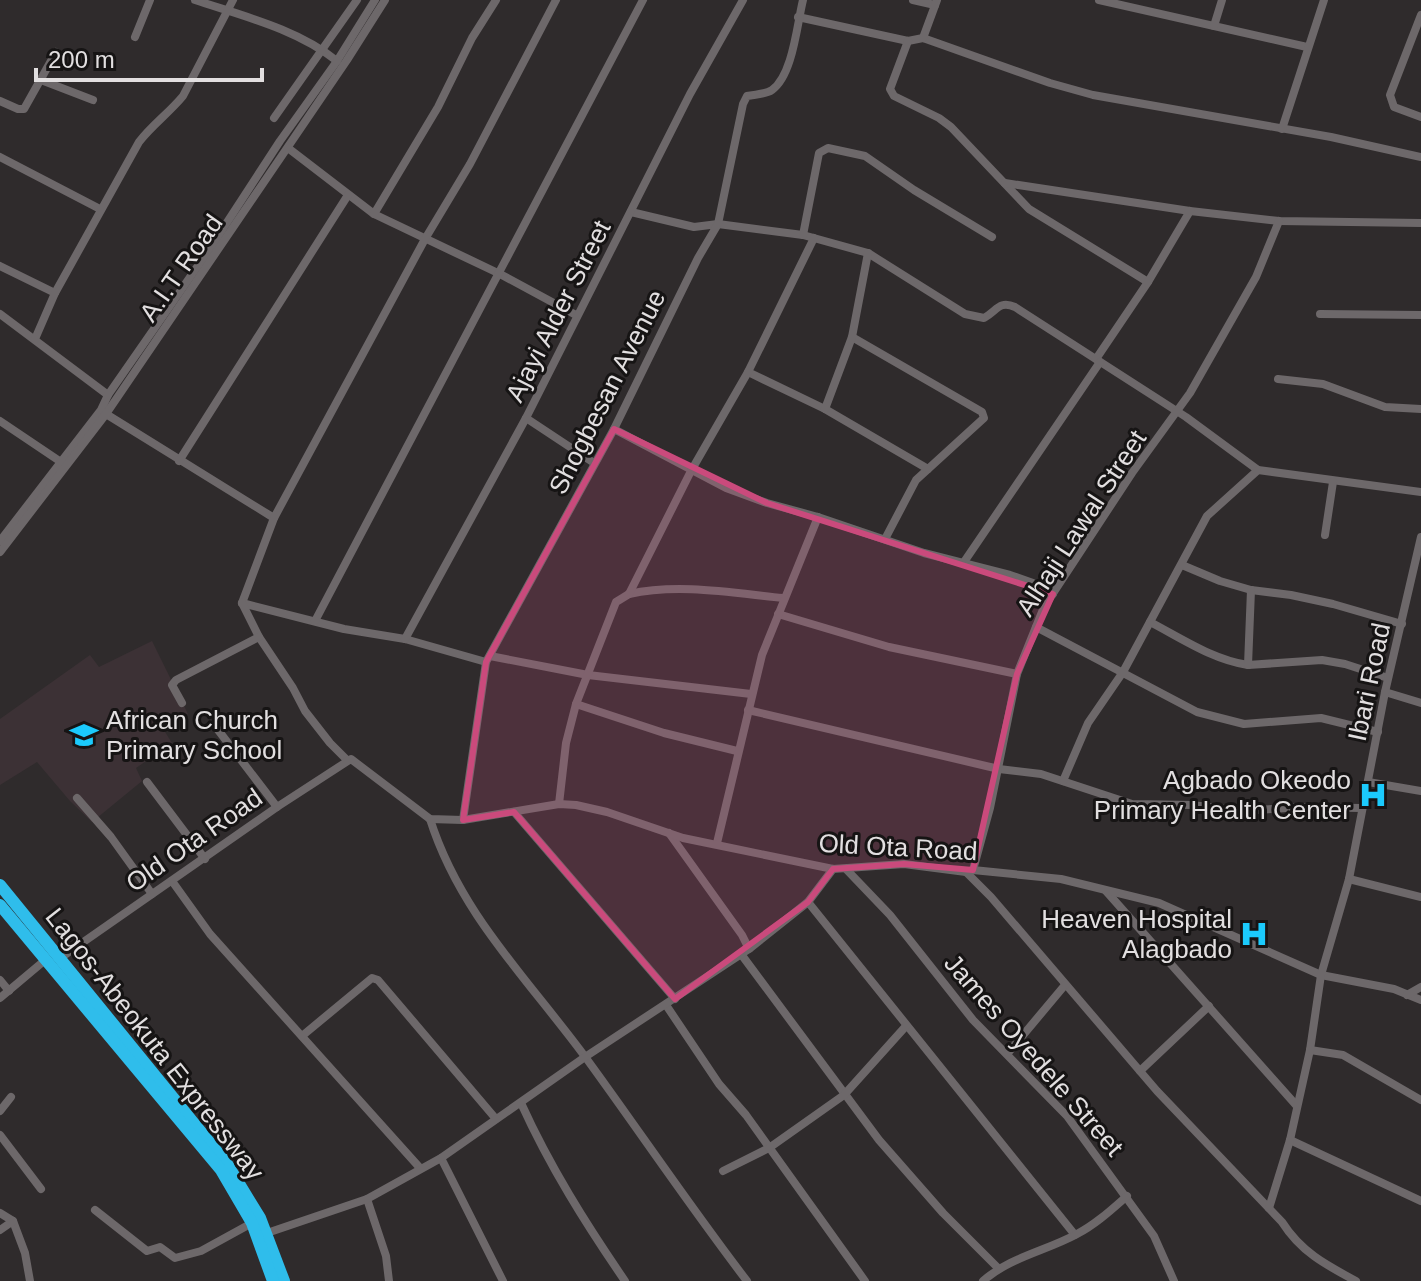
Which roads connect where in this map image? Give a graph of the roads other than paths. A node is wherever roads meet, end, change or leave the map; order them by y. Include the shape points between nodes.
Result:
1 (150, 0) edge
2 (195, 0) edge
3 (233, 0) edge
4 (357, 0) edge
5 (375, 0) edge
6 (385, 0) edge
7 (496, 0) edge
8 (556, 0) edge
9 (643, 0) edge
10 (743, 0) edge
11 (803, 0) edge
12 (913, 0) edge
13 (1099, 0) edge
14 (1222, 0) edge
15 (1324, 0) edge
16 (936, 3) edge
17 (227, 11) junction
18 (1421, 15) edge
19 (798, 17) junction
20 (1214, 26) junction
21 (135, 37) dead end
22 (923, 38) junction
23 (908, 41) junction
24 (1307, 47) junction
25 (322, 48) junction
26 (56, 52) dead end
27 (337, 61) junction
28 (41, 80) junction
29 (293, 91) junction
30 (93, 100) dead end
31 (0, 101) edge
32 (309, 101) junction
33 (1421, 117) edge
34 (274, 118) dead end
35 (1282, 129) junction
36 (288, 148) junction
37 (0, 157) edge
38 (1421, 157) edge
39 (1005, 183) junction
40 (348, 195) junction
41 (100, 209) junction
42 (1190, 211) junction
43 (631, 212) junction
44 (374, 214) junction
45 (1279, 221) junction
46 (1421, 223) edge
47 (718, 224) junction
48 (803, 235) junction
49 (992, 237) dead end
50 (814, 238) junction
51 (425, 239) junction
52 (868, 253) junction
53 (0, 266) edge
54 (500, 274) junction
55 (1148, 282) junction
56 (55, 293) junction
57 (0, 314) edge
58 (1320, 314) dead end
59 (576, 315) junction
60 (1421, 315) edge
61 (852, 337) junction
62 (35, 339) junction
63 (1098, 360) junction
64 (748, 372) junction
65 (1278, 379) dead end
66 (108, 395) junction
67 (825, 409) junction
68 (1421, 409) edge
69 (1178, 412) junction
70 (106, 414) junction
71 (526, 418) junction
72 (0, 421) edge
73 (614, 429) junction
74 (82, 440) junction
75 (179, 461) junction
76 (61, 462) junction
77 (594, 463) junction
78 (928, 469) junction
79 (1258, 470) junction
80 (691, 471) junction
81 (1333, 482) junction
82 (1421, 492) edge
83 (818, 517) junction
84 (274, 518) junction
85 (1325, 535) dead end
86 (1421, 537) edge
87 (1, 538) edge
88 (885, 539) junction
89 (0, 552) edge
90 (964, 562) junction
91 (1182, 565) junction
92 (1418, 573) edge
93 (1251, 590) junction
94 (629, 594) junction
95 (1053, 594) junction
96 (783, 598) junction
97 (242, 603) junction
98 (778, 614) junction
99 (315, 621) junction
100 (1150, 622) junction
101 (1402, 624) junction
102 (1036, 627) junction
103 (259, 637) junction
104 (405, 639) junction
105 (488, 659) junction
106 (1248, 665) junction
107 (1123, 672) junction
108 (1017, 674) junction
109 (588, 675) junction
110 (1388, 678) junction
111 (1385, 692) junction
112 (751, 694) junction
113 (182, 703) dead end
114 (1421, 703) edge
115 (576, 704) junction
116 (748, 710) junction
117 (215, 726) dead end
118 (1378, 732) junction
119 (737, 751) junction
120 (347, 760) junction
121 (999, 769) junction
122 (1063, 781) junction
123 (147, 782) dead end
124 (1368, 782) junction
125 (1421, 791) edge
126 (77, 798) dead end
127 (559, 804) junction
128 (277, 807) junction
129 (1361, 808) junction
130 (514, 812) junction
131 (430, 819) junction
132 (463, 820) junction
133 (668, 832) junction
134 (717, 843) junction
135 (205, 859) junction
136 (833, 869) junction
137 (846, 869) junction
138 (970, 871) junction
139 (1349, 879) junction
140 (172, 881) junction
141 (0, 885) edge
142 (1105, 890) junction
143 (152, 894) junction
144 (1421, 897) edge
145 (808, 902) junction
146 (0, 905) edge
147 (745, 952) junction
148 (59, 959) junction
149 (44, 961) junction
150 (1321, 975) junction
151 (0, 980) edge
152 (1065, 985) junction
153 (1421, 987) edge
154 (9, 991) junction
155 (1407, 995) junction
156 (0, 998) edge
157 (1421, 1000) edge
158 (670, 1002) junction
159 (1209, 1006) junction
160 (906, 1026) junction
161 (302, 1036) junction
162 (1310, 1050) junction
163 (1008, 1053) junction
164 (585, 1057) junction
165 (1140, 1071) junction
166 (844, 1095) junction
167 (11, 1097) dead end
168 (1421, 1100) edge
169 (521, 1103) junction
170 (1296, 1105) junction
171 (0, 1111) edge
172 (496, 1119) junction
173 (0, 1135) edge
174 (1290, 1140) junction
175 (769, 1148) junction
176 (441, 1158) junction
177 (420, 1168) junction
178 (723, 1171) dead end
179 (41, 1189) dead end
180 (1127, 1196) junction
181 (367, 1199) junction
182 (1421, 1201) edge
183 (1269, 1208) junction
184 (95, 1210) dead end
185 (0, 1213) edge
186 (13, 1221) junction
187 (252, 1223) junction
188 (0, 1230) edge
189 (267, 1233) junction
190 (1075, 1235) junction
191 (998, 1268) junction
192 (1170, 1280) edge
193 (30, 1281) edge
194 (273, 1281) edge
195 (284, 1281) edge
196 (389, 1281) edge
197 (503, 1281) edge
198 (625, 1281) edge
199 (747, 1281) edge
200 (865, 1281) edge
201 (983, 1281) edge
202 (1356, 1281) edge

1 - 21 street
2 - 17 street
3 - 17 street
4 - 25 street
5 - 27 street, A.I.T Road
6 - 36 street, A.I.T Road
7 - 44 street
8 - 51 street
9 - 54 street
10 - 43 street, Ajayi Alder Street
11 - 19 street, Shogbesan Avenue
12 - 16 street
13 - 20 street
14 - 20 street
15 - 24 street
16 - 22 street
17 - 25 street
17 - 41 street via 183,96 146,133
18 - 33 street via 1390,95 1394,107
19 - 23 street
19 - 47 street, Shogbesan Avenue via 783,77 774,89 747,96 743,104
20 - 24 street
22 - 23 street
22 - 35 street via 1093,95
23 - 39 street via 891,93 951,127
24 - 35 street
25 - 27 street
25 - 29 street
26 - 28 street
27 - 32 street, A.I.T Road
28 - 30 street
28 - 31 street via 24,109
29 - 32 street
29 - 34 street
32 - 66 street, A.I.T Road
35 - 38 street
36 - 40 street
36 - 70 street, A.I.T Road
37 - 41 street
39 - 42 street
39 - 55 street via 1029,209
40 - 44 street
40 - 75 street
41 - 56 street
42 - 45 street
42 - 55 street
43 - 47 street via 694,227
43 - 59 street, Ajayi Alder Street
44 - 51 street
45 - 46 street
45 - 69 street, Alhaji Lawal Street via 1256,277
47 - 48 street
47 - 73 street, Shogbesan Avenue
48 - 49 street via 819,153 828,148 865,156
48 - 50 street
50 - 52 street
50 - 64 street
51 - 54 street
51 - 84 street
52 - 61 street
52 - 63 street via 965,314 984,318 1007,303
53 - 56 street
54 - 59 street
54 - 99 street
55 - 63 street
56 - 62 street
57 - 62 street
58 - 60 street
59 - 71 street, Ajayi Alder Street
61 - 67 street
61 - 78 street via 982,412 982,422
62 - 66 street
63 - 69 street
63 - 90 street
64 - 67 street
64 - 80 street
65 - 68 street via 1323,384 1385,407
66 - 74 street, A.I.T Road
67 - 78 street
69 - 79 street
69 - 95 street, Alhaji Lawal Street
70 - 74 street, A.I.T Road
70 - 75 street
71 - 77 street
71 - 104 street, Ajayi Alder Street
72 - 76 street
73 - 77 street, Shogbesan Avenue
73 - 80 street
74 - 76 street, A.I.T Road
74 - 89 street, A.I.T Road
75 - 84 street
76 - 87 street, A.I.T Road
77 - 105 street, Shogbesan Avenue
78 - 88 street via 911,488
79 - 81 street
79 - 91 street via 1207,516
80 - 83 street via 767,503
80 - 94 street
81 - 82 street
81 - 85 street
83 - 88 street
83 - 96 street
84 - 97 street
86 - 92 street, Ibari Road
88 - 90 street
90 - 95 street
91 - 93 street
91 - 100 street
92 - 101 street, Ibari Road
93 - 101 street via 1319,601
93 - 106 street
94 - 96 street via 700,590
94 - 109 street via 616,602
95 - 102 street, Alhaji Lawal Street
96 - 98 street
97 - 99 street
97 - 103 street
98 - 108 street via 889,647
98 - 112 street
99 - 104 street
100 - 106 street via 1222,659
100 - 107 street
101 - 110 street, Ibari Road
102 - 107 street
102 - 108 street, Alhaji Lawal Street
103 - 113 street via 176,680 172,685
103 - 120 street via 305,711
104 - 105 street
105 - 109 street
105 - 132 street, Shogbesan Avenue
106 - 110 street via 1322,660
107 - 118 street via 1183,707 1230,721 1321,718
107 - 122 street via 1088,723
108 - 121 street, Alhaji Lawal Street
109 - 112 street
109 - 115 street
110 - 111 street, Ibari Road
111 - 114 street
111 - 118 street, Ibari Road
112 - 116 street
115 - 119 street
115 - 127 street
116 - 119 street
116 - 121 street
117 - 128 street
118 - 124 street, Ibari Road
119 - 134 street
120 - 128 street, Old Ota Road
120 - 131 street
121 - 122 street
121 - 138 street, Alhaji Lawal Street
122 - 129 street via 1132,804 1244,811
123 - 135 street
124 - 125 street
124 - 129 street, Ibari Road
126 - 143 street
127 - 130 street, Old Ota Road
127 - 133 street, Old Ota Road via 595,809
128 - 135 street, Old Ota Road
129 - 139 street, Ibari Road
130 - 132 street, Old Ota Road
130 - 158 street
131 - 132 street, Old Ota Road
131 - 164 street via 448,870 469,906
133 - 134 street, Old Ota Road
133 - 147 street via 742,935
134 - 136 street, Old Ota Road
135 - 140 street, Old Ota Road
136 - 137 street, Old Ota Road
136 - 145 street
137 - 138 street, Old Ota Road via 904,864
137 - 163 street, James Oyedele Street via 890,915 973,1020
138 - 142 street, Old Ota Road via 1048,877
138 - 152 street
139 - 144 street
139 - 150 street, Ibari Road
140 - 143 street, Old Ota Road
140 - 161 street via 210,934
141 - 148 highway, Lagos-Abeokuta Expressway
142 - 150 street, Old Ota Road via 1170,906
142 - 159 street
143 - 148 street, Old Ota Road
145 - 147 street
145 - 160 street
146 - 149 highway, Lagos-Abeokuta Expressway
147 - 158 street
147 - 166 street
148 - 189 highway, Lagos-Abeokuta Expressway via 227,1164
149 - 154 street
149 - 187 highway, Lagos-Abeokuta Expressway via 213,1159
150 - 155 street, Old Ota Road
150 - 162 street, Ibari Road
151 - 154 street
152 - 163 street
152 - 165 street
153 - 155 street
154 - 156 street
155 - 157 street, Old Ota Road
158 - 164 street
158 - 175 street via 719,1084
159 - 165 street
159 - 170 street
160 - 166 street
160 - 190 street
161 - 172 street via 372,978 378,980
161 - 177 street
162 - 168 street via 1343,1055
162 - 170 street, Ibari Road
163 - 180 street, James Oyedele Street via 1067,1116
164 - 169 street
164 - 199 street
165 - 183 street
166 - 175 street
166 - 191 street via 943,1213
167 - 171 street
169 - 172 street
169 - 198 street via 545,1156
170 - 174 street, Ibari Road
172 - 176 street
173 - 179 street
174 - 182 street
174 - 183 street, Ibari Road
175 - 178 street
175 - 200 street
176 - 177 street
176 - 197 street
177 - 181 street
180 - 190 street
180 - 192 street, James Oyedele Street via 1154,1236
181 - 189 street
181 - 196 street
183 - 202 street via 1313,1258
184 - 187 street via 140,1247 160,1247 175,1258 201,1251
185 - 186 street
186 - 188 street
186 - 193 street
187 - 194 highway, Lagos-Abeokuta Expressway
189 - 195 highway, Lagos-Abeokuta Expressway
190 - 191 street
191 - 201 street

